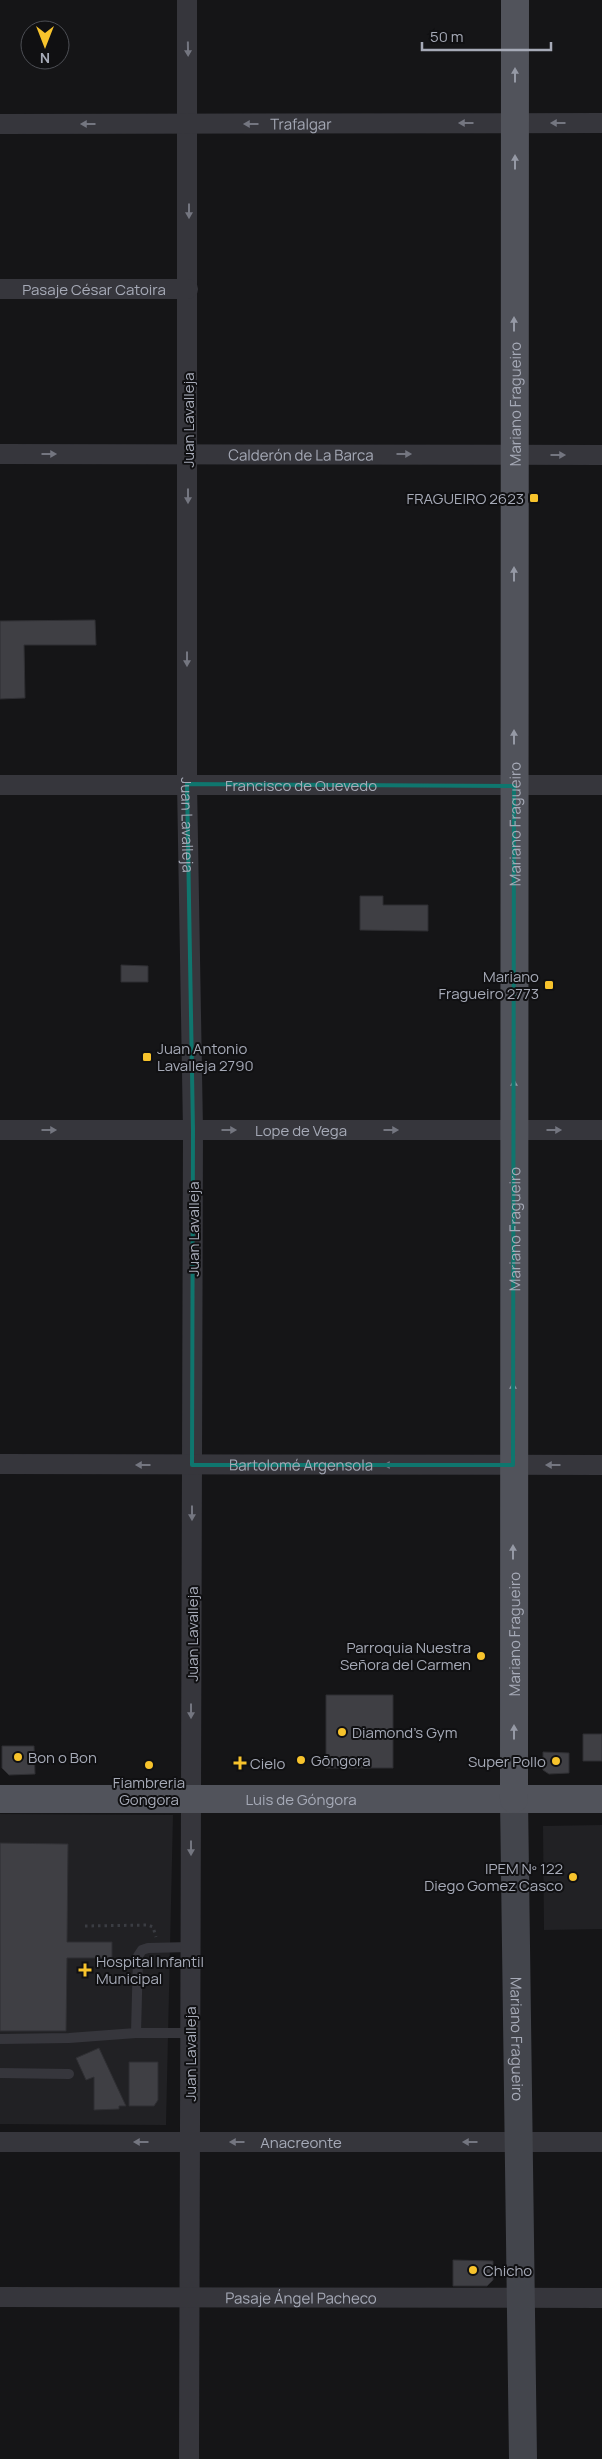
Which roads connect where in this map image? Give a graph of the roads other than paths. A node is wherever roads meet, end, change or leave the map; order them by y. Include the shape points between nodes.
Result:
1 (188, 0) edge
2 (515, 0) edge
3 (514, 123) junction
4 (602, 123) edge
5 (0, 124) edge
6 (189, 124) junction
7 (0, 289) edge
8 (188, 289) junction
9 (0, 454) edge
10 (188, 454) junction
11 (514, 455) junction
12 (602, 455) edge
13 (187, 784) junction
14 (0, 785) edge
15 (602, 785) edge
16 (514, 786) junction
17 (0, 1130) edge
18 (193, 1130) junction
19 (514, 1130) junction
20 (602, 1130) edge
21 (0, 1464) edge
22 (192, 1465) junction
23 (513, 1465) junction
24 (602, 1465) edge
25 (0, 1799) edge
26 (191, 1799) junction
27 (514, 1799) junction
28 (602, 1799) edge
29 (190, 1947) junction
30 (136, 2033) junction
31 (190, 2034) junction
32 (0, 2039) edge
33 (0, 2073) edge
34 (69, 2074) dead end
35 (0, 2142) edge
36 (190, 2142) junction
37 (518, 2142) junction
38 (602, 2142) edge
39 (0, 2297) edge
40 (189, 2297) junction
41 (522, 2297) junction
42 (602, 2298) edge
43 (189, 2459) edge
44 (523, 2459) edge

1 -> 6 street, Juan Lavalleja
3 -> 2 main road, Mariano Fragueiro
4 -> 3 street, Trafalgar
3 -> 6 street, Trafalgar
11 -> 3 main road, Mariano Fragueiro
6 -> 5 street, Trafalgar
6 -> 8 street, Juan Lavalleja
7 - 8 street, Pasaje César Catoira
8 - 10 street, Juan Lavalleja
9 -> 10 street, Calderón de La Barca
10 -> 11 street, Calderón de La Barca
10 -> 13 street, Juan Lavalleja
11 -> 12 street, Calderón de La Barca
16 -> 11 main road, Mariano Fragueiro
13 - 14 street, Francisco de Quevedo
13 - 16 street, Francisco de Quevedo
13 - 18 street, Juan Lavalleja
15 - 16 street, Francisco de Quevedo
19 -> 16 main road, Mariano Fragueiro
17 -> 18 street, Lope de Vega
18 -> 19 street, Lope de Vega
18 - 22 street, Juan Lavalleja
19 -> 20 street, Lope de Vega
23 -> 19 main road, Mariano Fragueiro
22 -> 21 street, Bartolomé Argensola
23 -> 22 street, Bartolomé Argensola
22 -> 26 street, Juan Lavalleja
24 -> 23 street, Bartolomé Argensola
27 -> 23 main road, Mariano Fragueiro
25 - 26 main road, Luis de Góngora
26 - 27 main road, Luis de Góngora
26 -> 29 street, Juan Lavalleja
27 - 28 main road, Luis de Góngora
27 - 37 main road, Mariano Fragueiro
29 - 30 lane via 157,1947 142,1950 138,1956
29 - 31 street, Juan Lavalleja
30 - 31 lane
30 - 32 lane
31 - 36 street, Juan Lavalleja
33 - 34 lane
36 -> 35 street, Anacreonte
37 -> 36 street, Anacreonte
36 - 40 street, Juan Lavalleja
37 - 38 street, Anacreonte
37 - 41 main road, Mariano Fragueiro
39 - 40 street, Pasaje Ángel Pacheco
40 - 41 street, Pasaje Ángel Pacheco
40 - 43 street, Juan Lavalleja
41 - 42 street, Pasaje Ángel Pacheco
41 - 44 main road, Mariano Fragueiro

